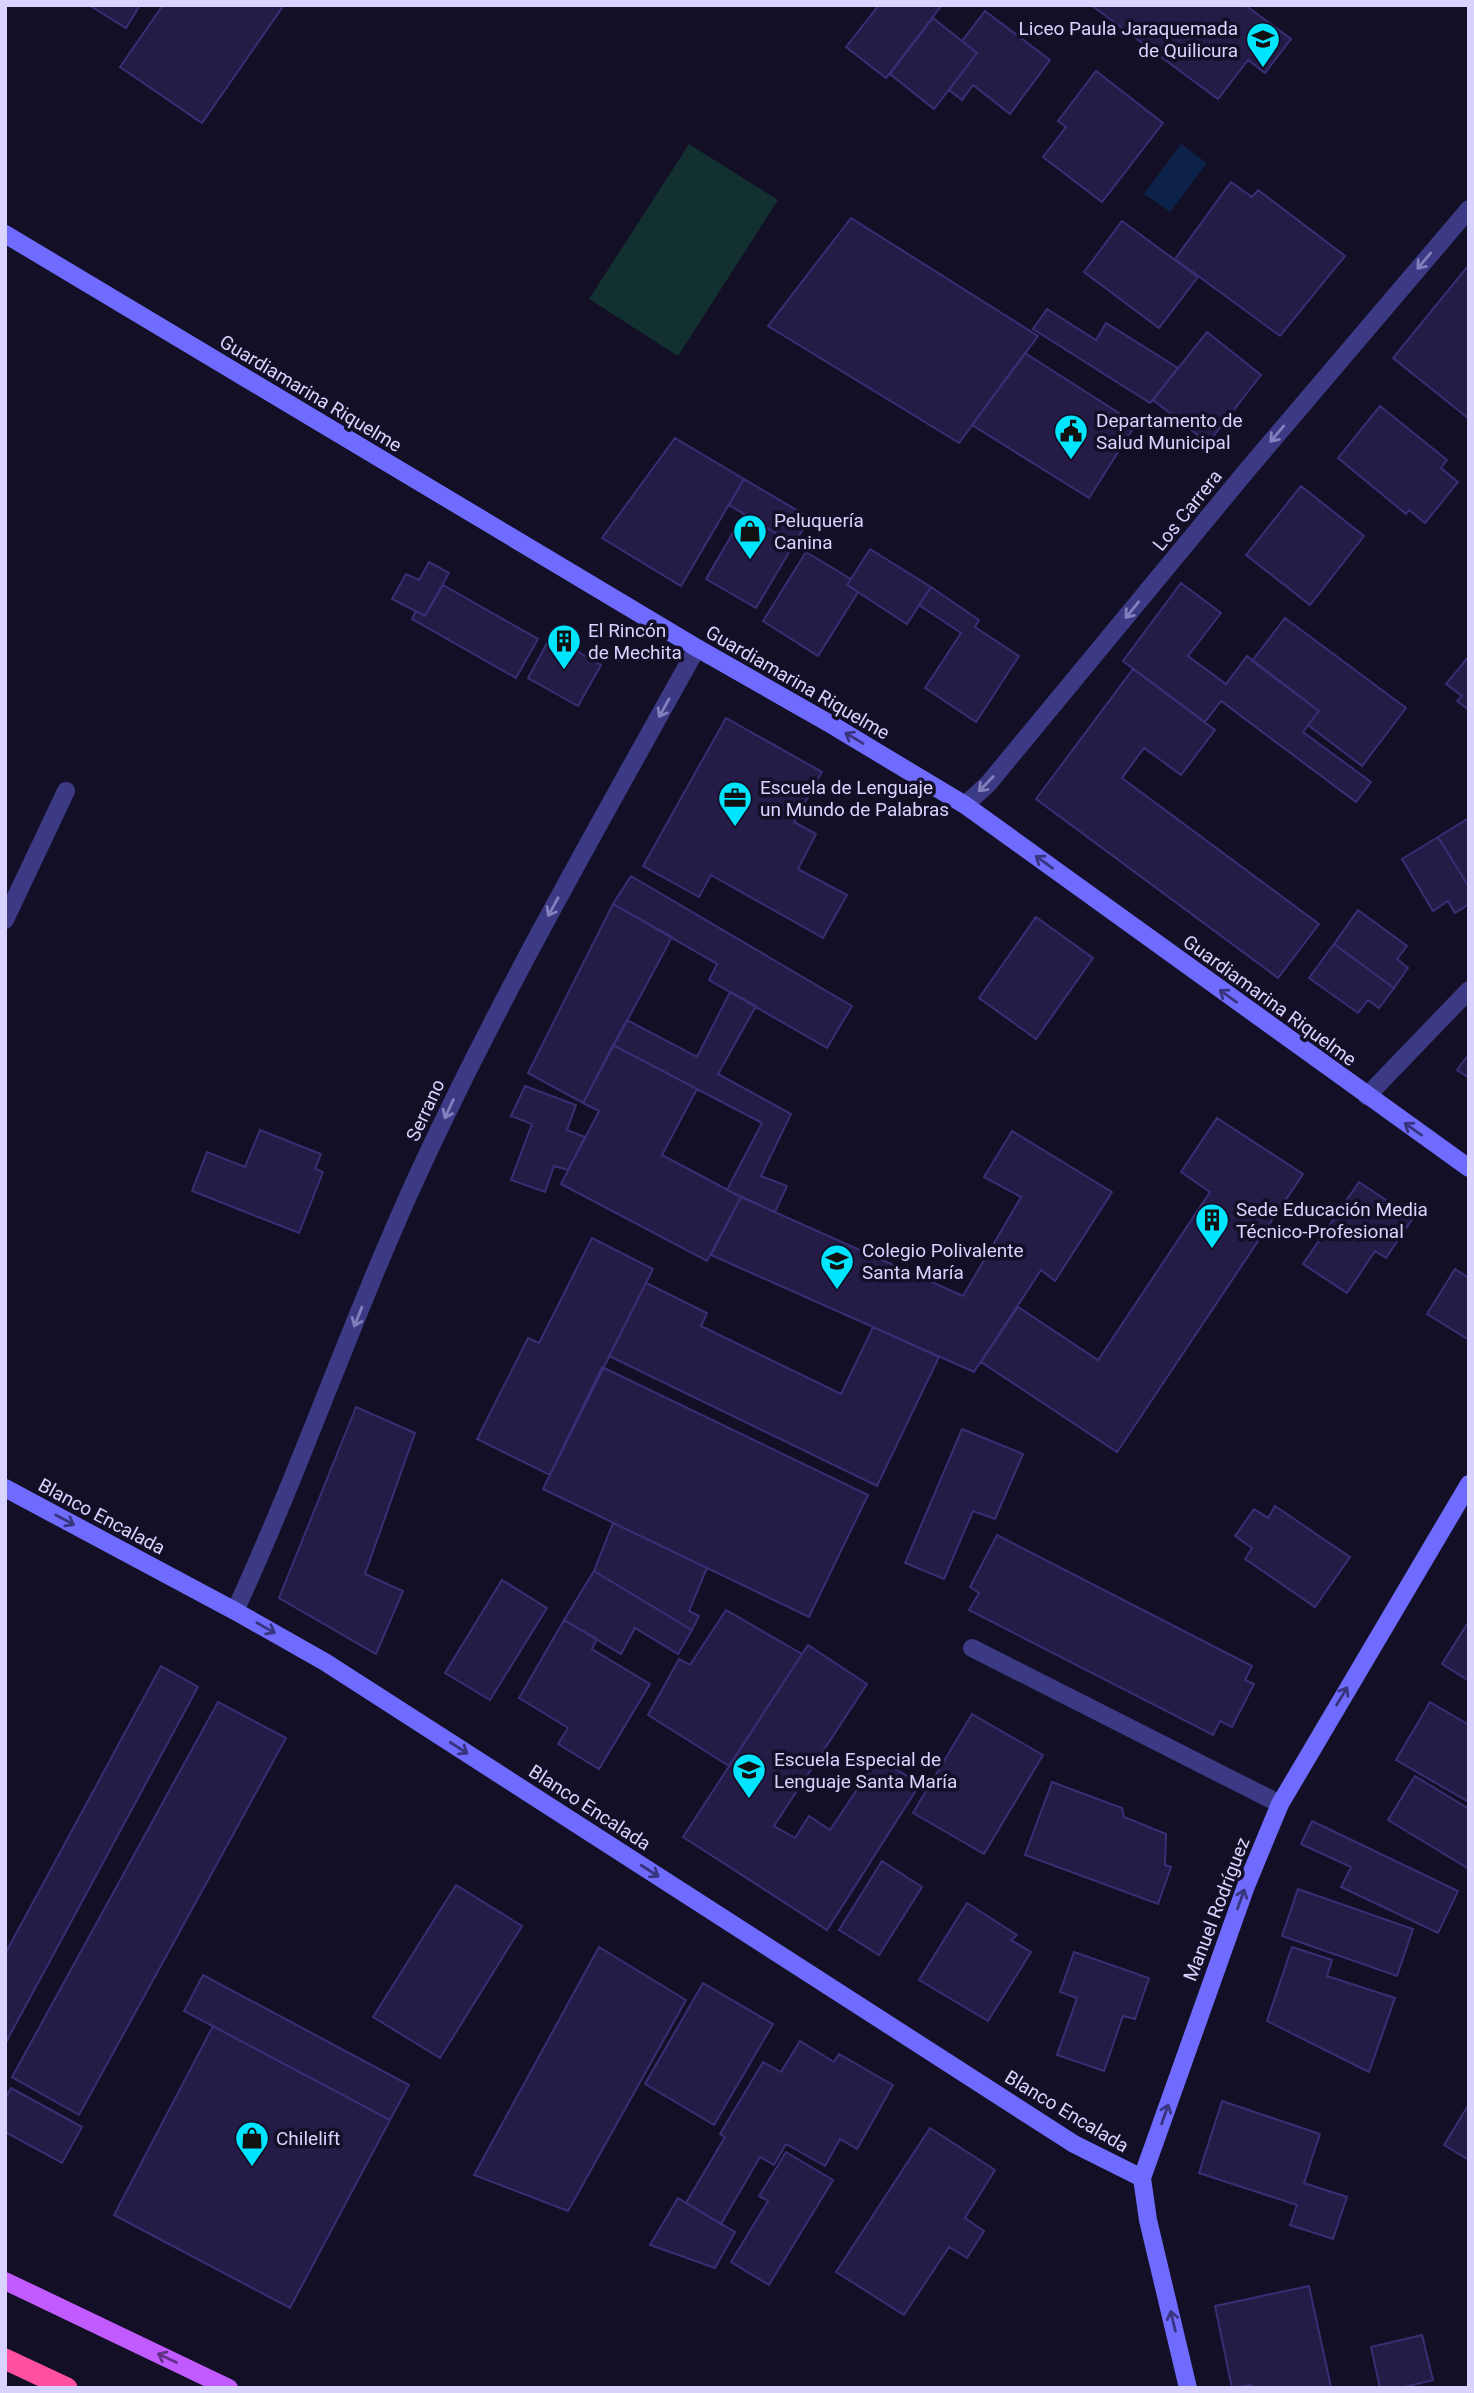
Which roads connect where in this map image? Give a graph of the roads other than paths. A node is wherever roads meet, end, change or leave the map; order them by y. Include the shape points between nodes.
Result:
1 (1469, 209) edge
2 (5, 234) edge
3 (697, 648) junction
4 (66, 791) dead end
5 (965, 805) junction
6 (5, 920) edge
7 (1469, 990) edge
8 (1367, 1096) junction
9 (1469, 1168) edge
10 (1469, 1484) edge
11 (5, 1488) edge
12 (235, 1611) junction
13 (972, 1647) dead end
14 (1280, 1804) junction
15 (1142, 2178) junction
16 (5, 2281) edge
17 (5, 2359) edge
18 (66, 2388) edge
19 (229, 2388) edge
20 (1188, 2388) edge

1 -> 5 street, Los Carrera via 988,785
2 - 3 street, Guardiamarina Riquelme
5 -> 3 street, Guardiamarina Riquelme
3 -> 12 street, Serrano via 465,1075 418,1174
4 - 6 street
8 -> 5 street, Guardiamarina Riquelme
7 - 8 street
9 -> 8 street, Guardiamarina Riquelme
14 -> 10 street, Manuel Rodríguez
11 -> 12 street, Blanco Encalada
12 -> 15 street, Blanco Encalada via 325,1662 1074,2144
13 - 14 street
15 -> 14 street, Manuel Rodríguez via 1245,1886
20 -> 15 street, Manuel Rodríguez
19 -> 16 main road
17 - 18 highway

